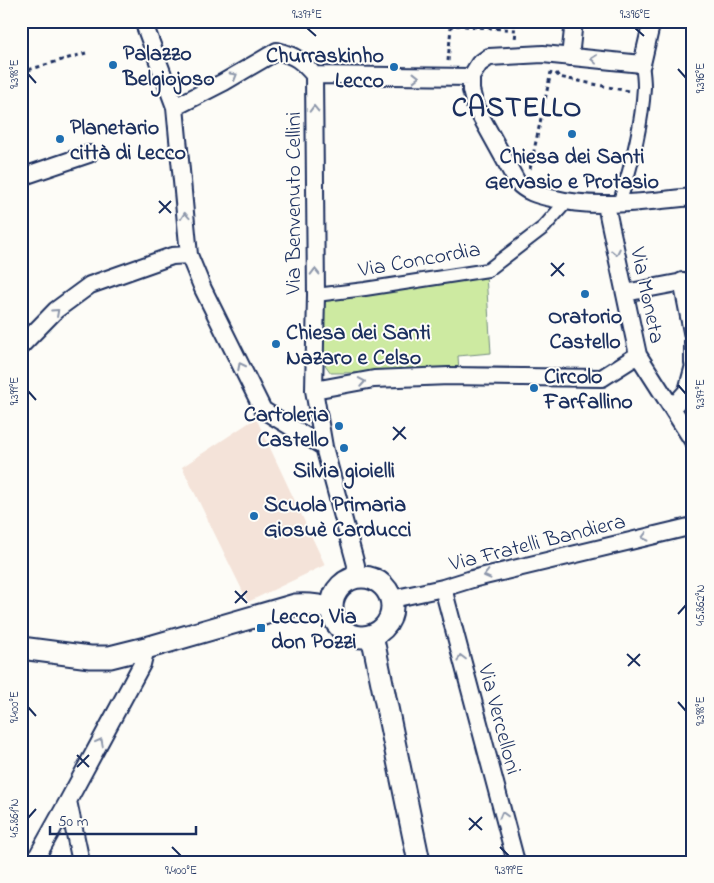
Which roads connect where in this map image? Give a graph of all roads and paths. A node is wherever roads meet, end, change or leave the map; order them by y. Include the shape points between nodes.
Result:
1 (143, 21) edge
2 (574, 21) edge
3 (652, 21) edge
4 (86, 53) dead end
5 (570, 57) junction
6 (642, 64) junction
7 (551, 70) dead end
8 (21, 72) edge
9 (314, 74) junction
10 (471, 77) junction
11 (175, 108) junction
12 (89, 154) dead end
13 (21, 177) edge
14 (522, 188) junction
15 (693, 197) edge
16 (566, 202) junction
17 (613, 204) junction
18 (189, 255) junction
19 (688, 280) edge
20 (625, 293) junction
21 (316, 295) junction
22 (21, 346) edge
23 (638, 355) junction
24 (693, 363) edge
25 (693, 369) edge
26 (314, 390) junction
27 (672, 408) junction
28 (693, 441) edge
29 (324, 447) junction
30 (693, 526) edge
31 (355, 577) junction
32 (443, 588) junction
33 (392, 599) junction
34 (332, 610) junction
35 (372, 635) junction
36 (21, 648) edge
37 (146, 648) junction
38 (68, 801) junction
39 (34, 862) edge
40 (81, 862) edge
41 (419, 862) edge
42 (516, 862) edge

1 - 11 street
2 - 5 street
3 - 6 street
4 - 8 path
6 -> 5 street
5 - 10 street via 543,54 489,57
6 - 17 street via 644,86 638,134 627,179
7 - 14 path via 528,179
9 -> 10 street
11 -> 9 street via 277,51 300,60
21 -> 9 street, Via Benvenuto Cellini
10 - 14 street via 475,106
18 -> 11 street
12 - 13 street
14 - 16 street
15 - 17 street
16 - 17 street
16 - 21 street, Via Concordia via 544,227 488,270
17 -> 20 street, Via Moneta
22 -> 18 street via 56,310 90,285 172,256
29 -> 18 street via 263,410
19 - 20 street
19 - 24 street
20 - 23 street, Via Moneta
21 - 26 street, Via Benvenuto Cellini
26 -> 23 street via 374,380 448,376 602,378
23 - 27 street, Via Moneta
25 - 27 street via 687,391
26 - 29 street, Via Benvenuto Cellini
27 - 28 street, Via Moneta
29 - 31 street, Via Benvenuto Cellini via 356,565
30 -> 32 street, Via Fratelli Bandiera
31 - 33 street via 373,578 382,583
31 - 34 street via 335,593
32 - 33 street, Via Fratelli Bandiera
42 -> 32 street, Via Vercelloni
33 - 35 street via 393,608 387,625
34 - 35 street via 339,626 346,632 354,636
34 - 37 street via 308,604 295,606
35 - 41 street
36 - 37 street via 98,658
38 -> 37 street via 142,664
38 - 39 street
38 - 40 street

